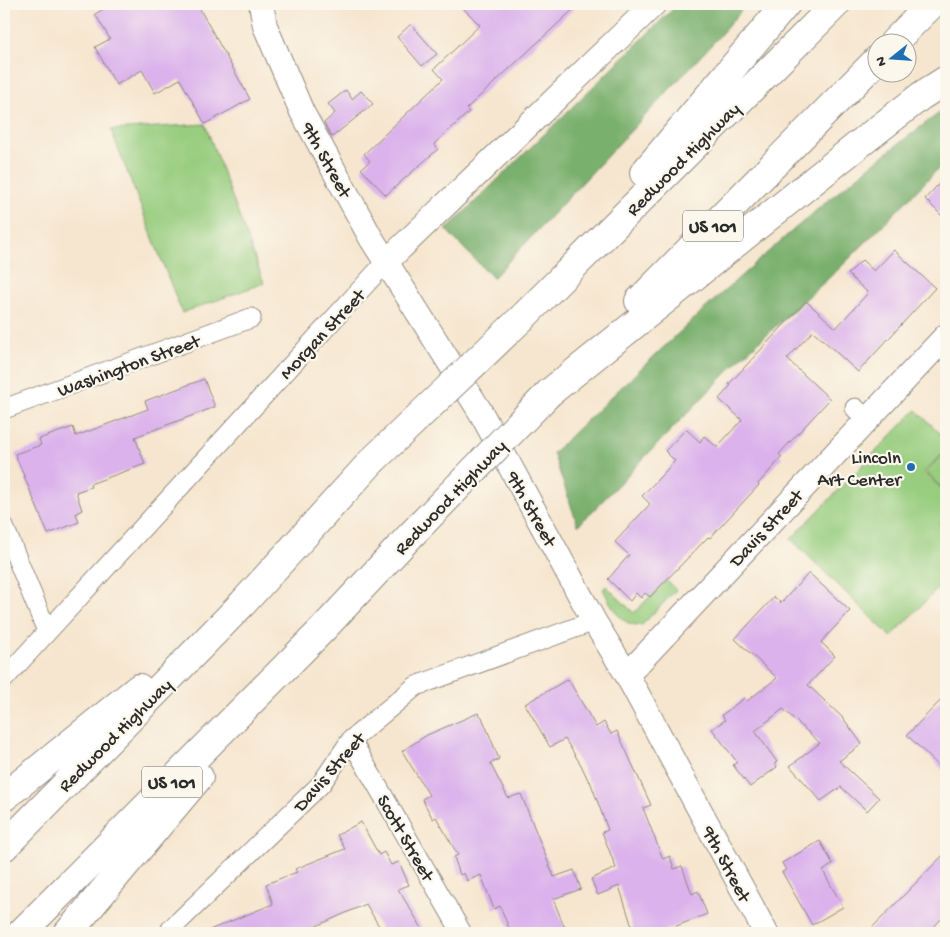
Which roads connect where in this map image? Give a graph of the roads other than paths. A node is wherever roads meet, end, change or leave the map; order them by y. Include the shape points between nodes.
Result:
1 (261, 4) edge
2 (654, 4) edge
3 (786, 4) edge
4 (836, 4) edge
5 (932, 4) edge
6 (904, 32) edge
7 (868, 69) edge
8 (946, 80) edge
9 (385, 263) junction
10 (523, 317) junction
11 (252, 318) dead end
12 (946, 336) edge
13 (548, 393) junction
14 (4, 409) edge
15 (4, 527) edge
16 (243, 603) junction
17 (594, 621) junction
18 (322, 630) junction
19 (47, 631) junction
20 (627, 675) junction
21 (4, 679) edge
22 (351, 740) junction
23 (4, 797) edge
24 (4, 846) edge
25 (172, 931) edge
26 (21, 933) edge
27 (68, 933) edge
28 (462, 933) edge
29 (766, 933) edge

1 - 9 street, 9th Street via 265,26 302,112
2 - 9 street, Morgan Street
3 - 10 highway
4 - 10 highway, Redwood Highway
5 - 6 highway
7 - 13 highway, Redwood Highway / US 101
8 - 13 highway via 858,145
9 - 17 street, 9th Street via 480,411
9 - 19 street, Morgan Street
10 - 16 highway, Redwood Highway, bridge via 372,461
11 - 14 street, Washington Street
12 - 20 street, Davis Street via 861,413
13 - 18 highway, Redwood Highway / US 101, bridge
15 - 19 street
16 - 23 highway
16 - 24 highway, Redwood Highway
17 - 20 street, 9th Street
17 - 22 street, Davis Street via 416,686
18 - 26 highway, Redwood Highway / US 101
18 - 27 highway
19 - 21 street, Morgan Street
20 - 29 street, 9th Street
22 - 25 street, Davis Street via 322,784
22 - 28 street, Scott Street

